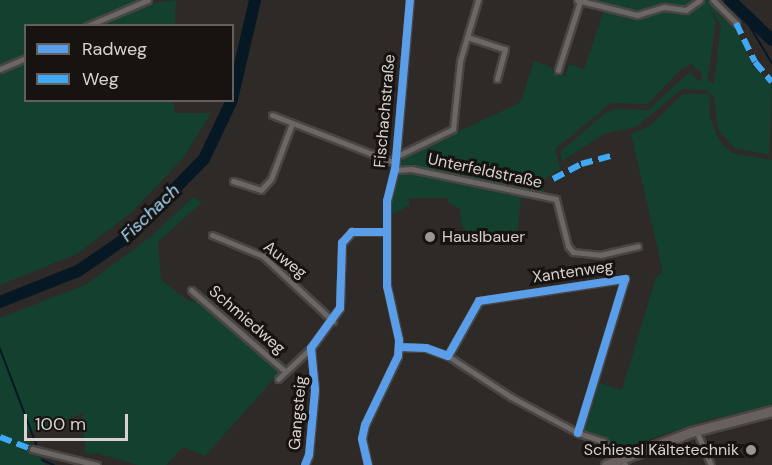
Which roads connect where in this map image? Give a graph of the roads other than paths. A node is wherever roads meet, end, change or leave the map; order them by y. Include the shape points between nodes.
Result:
1 (148, 0) edge
2 (410, 0) edge
3 (478, 0) edge
4 (578, 0) edge
5 (700, 0) edge
6 (713, 0) edge
7 (736, 23) dead end
8 (92, 24) edge
9 (467, 37) junction
10 (24, 59) edge
11 (0, 69) edge
12 (558, 70) dead end
13 (497, 79) dead end
14 (272, 115) dead end
15 (292, 123) junction
16 (395, 163) junction
17 (233, 181) dead end
18 (386, 232) junction
19 (212, 235) dead end
20 (638, 246) dead end
21 (191, 290) dead end
22 (333, 321) junction
23 (399, 347) junction
24 (311, 348) junction
25 (448, 356) junction
26 (285, 371) junction
27 (278, 379) dead end
28 (772, 411) edge
29 (693, 431) junction
30 (578, 433) junction
31 (32, 449) dead end
32 (623, 462) edge
33 (97, 465) edge
34 (305, 465) edge
35 (368, 465) edge
36 (606, 465) edge
37 (711, 465) edge

1 - 8 street
2 - 16 street, Fischachstraße
3 - 9 street
4 - 5 street via 637,15 664,8 686,10
4 - 12 street
6 - 7 street
9 - 13 street via 505,49
9 - 16 street via 460,61 453,129
10 - 11 street
14 - 15 street
15 - 16 street
15 - 17 street via 271,179 261,190
16 - 18 street, Fischachstraße via 387,201
16 - 20 street, Unterfeldstraße via 411,170 556,199 573,252 600,255
18 - 22 street via 352,232 342,243 343,291
18 - 23 street, Fischachstraße via 387,286
19 - 22 street, Auweg via 263,256
21 - 26 street, Schmiedweg
22 - 24 street
23 - 25 street via 426,348
23 - 35 street, Fischachstraße via 390,376 365,425 362,439
24 - 26 street, Schmiedweg
24 - 34 street, Gangsteig via 315,390
25 - 30 street via 495,389
25 - 30 street, Xantenweg via 479,301 625,279
26 - 27 street, Schmiedweg
28 - 29 main road
29 - 32 main road
29 - 37 street
30 - 32 street via 603,441
31 - 33 street
32 - 36 main road

